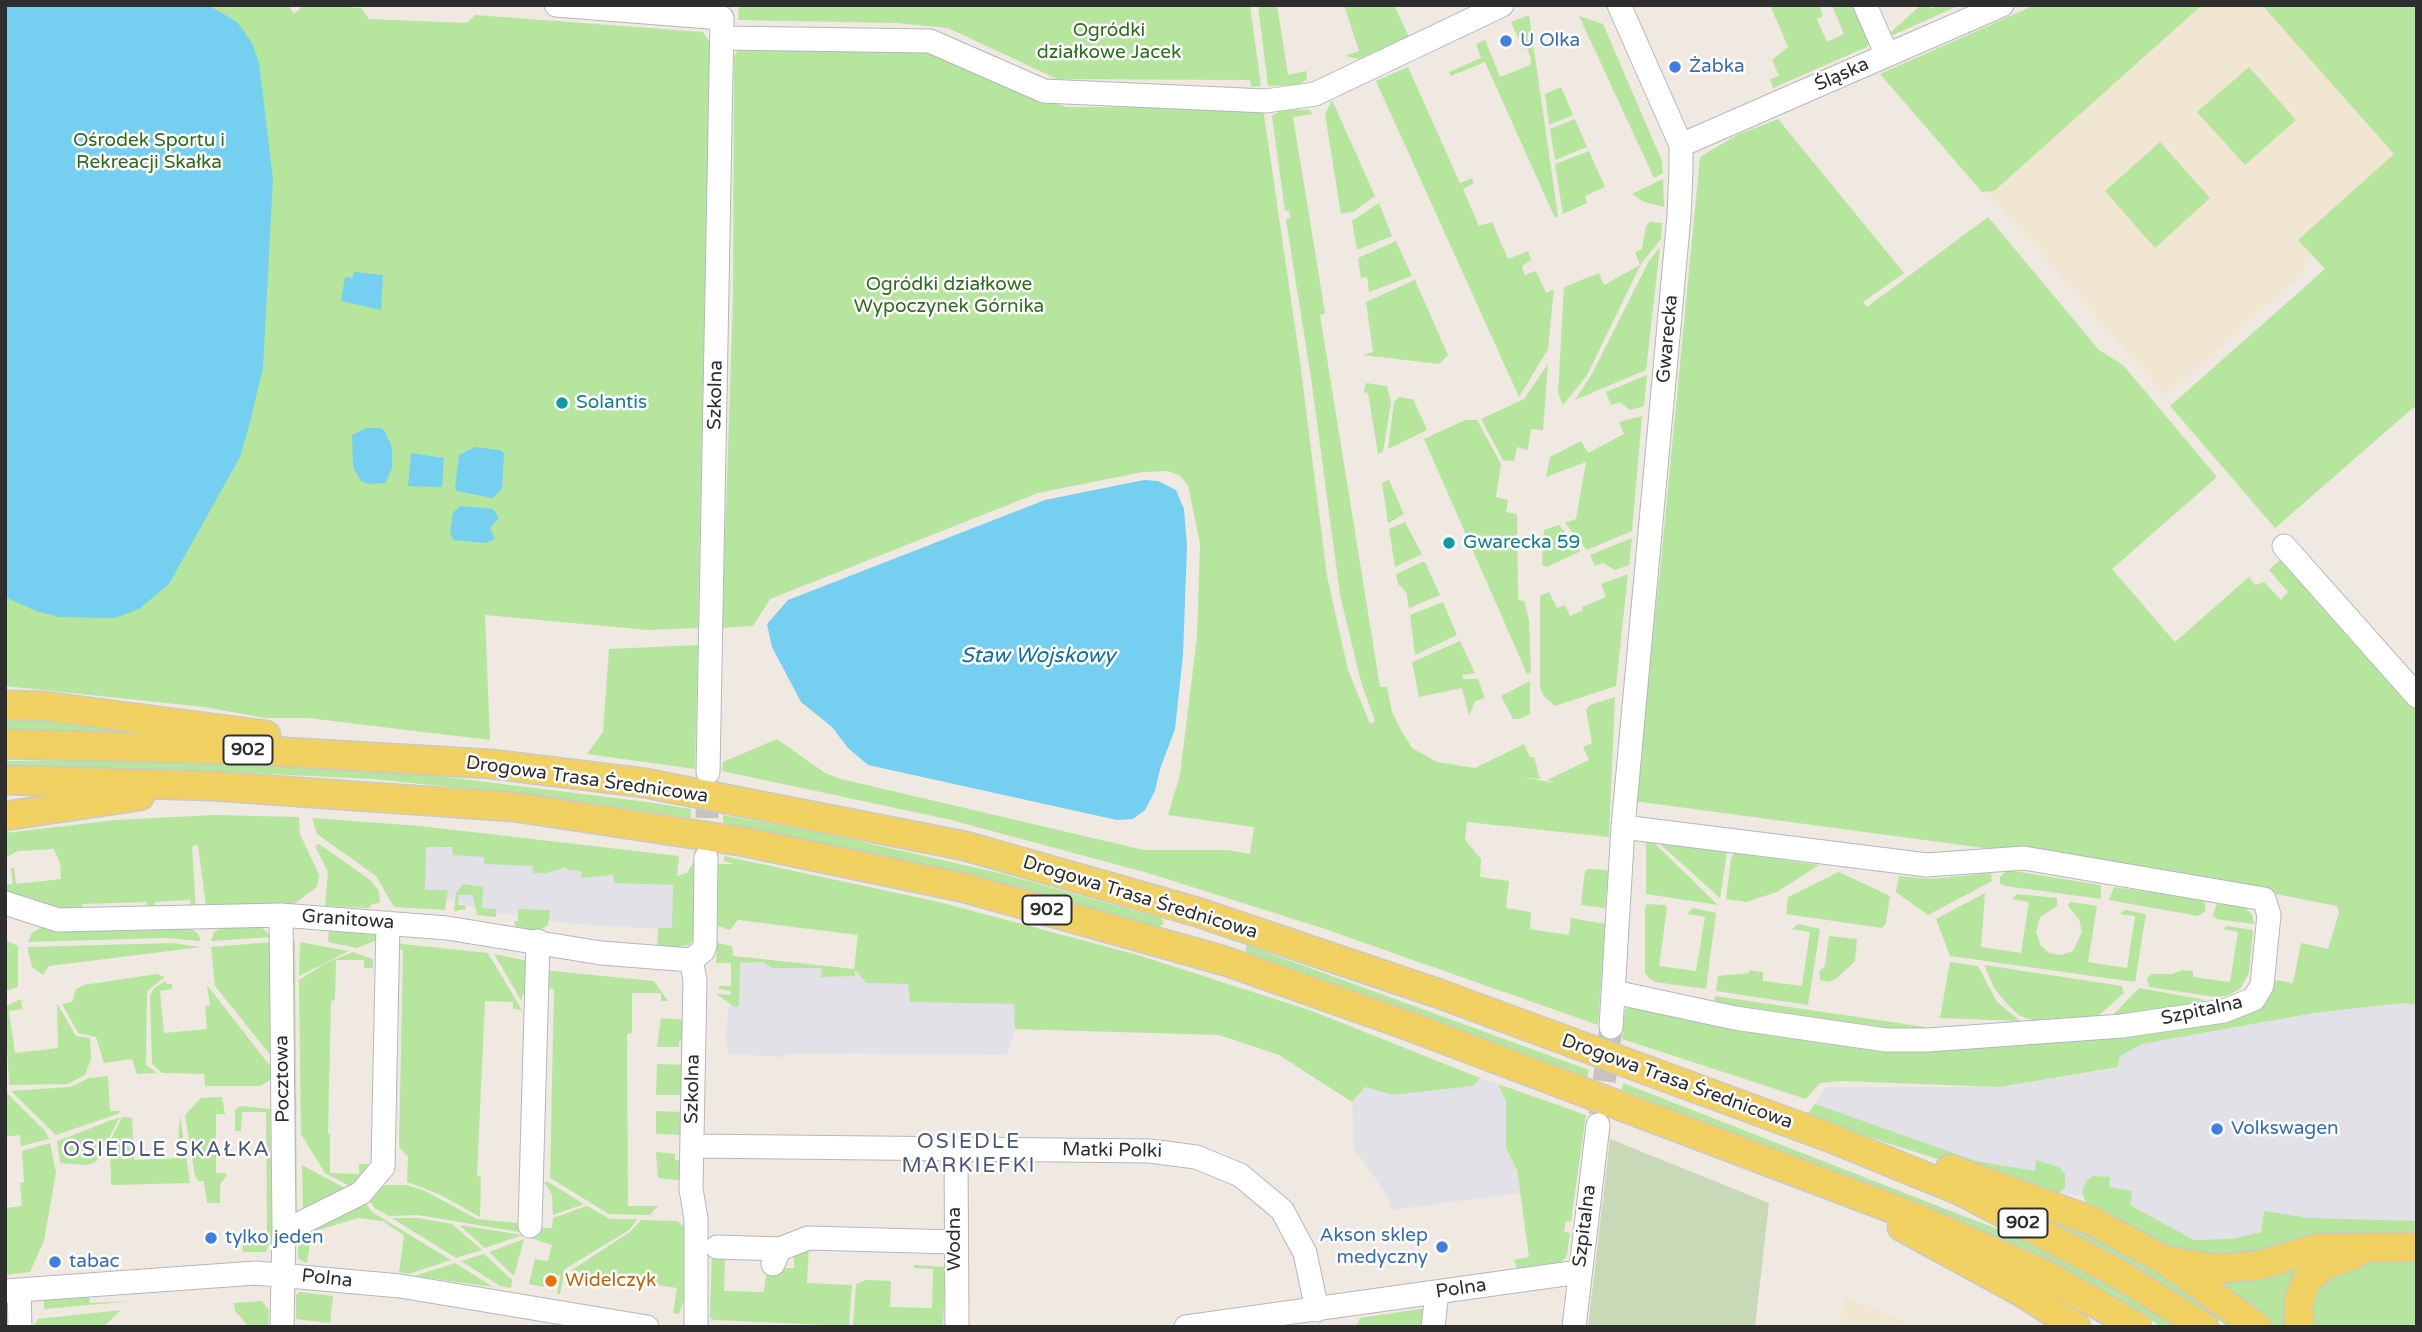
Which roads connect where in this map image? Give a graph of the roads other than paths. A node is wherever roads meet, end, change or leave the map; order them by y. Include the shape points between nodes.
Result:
1 (556, 5) edge
2 (1502, 5) edge
3 (1619, 5) edge
4 (1865, 5) edge
5 (2002, 5) edge
6 (722, 28) junction
7 (1887, 55) junction
8 (1681, 145) junction
9 (2284, 546) dead end
10 (2417, 696) edge
11 (5, 705) edge
12 (5, 744) edge
13 (491, 764) junction
14 (708, 772) tunnel mouth
15 (5, 780) edge
16 (212, 786) junction
17 (5, 816) edge
18 (1623, 827) junction
19 (706, 858) tunnel mouth
20 (5, 902) edge
21 (281, 915) junction
22 (388, 923) junction
23 (538, 941) junction
24 (691, 960) junction
25 (1614, 992) junction
26 (1611, 1027) tunnel mouth
27 (1598, 1125) tunnel mouth
28 (1832, 1138) junction
29 (692, 1146) junction
30 (956, 1150) junction
31 (1847, 1192) junction
32 (530, 1226) dead end
33 (284, 1227) junction
34 (954, 1242) junction
35 (717, 1247) dead end
36 (2417, 1247) edge
37 (2375, 1248) junction
38 (2166, 1261) junction
39 (1579, 1272) junction
40 (284, 1274) junction
41 (12, 1291) edge
42 (1437, 1293) junction
43 (1317, 1310) junction
44 (1344, 1316) edge
45 (2074, 1326) edge
46 (20, 1327) edge
47 (282, 1327) edge
48 (647, 1327) edge
49 (696, 1327) edge
50 (957, 1327) edge
51 (1186, 1327) edge
52 (1433, 1327) edge
53 (1574, 1327) edge
54 (2137, 1327) edge
55 (2204, 1327) edge
56 (2256, 1327) edge
57 (2299, 1327) edge

1 - 6 street
2 - 6 street via 1315,94 1266,101 1044,91 930,41
3 - 8 street, Gwarecka
4 - 7 street
5 - 7 street, Śląska
6 - 14 street, Szkolna
7 - 8 street, Śląska
8 - 18 street, Gwarecka via 1679,216
9 - 10 street
11 - 13 main road
12 - 13 main road, Drogowa Trasa Średnicowa / 902 via 251,750
13 - 28 main road, Drogowa Trasa Średnicowa / 902 via 645,783 965,846 1209,916 1437,993
15 - 16 main road, Drogowa Trasa Średnicowa / 902
16 - 17 main road
16 - 31 main road, Drogowa Trasa Średnicowa / 902 via 514,807 745,842 965,888 1225,961
18 - 25 street
18 - 25 street, Szpitalna via 1927,865 2024,858 2264,899 2269,915 2262,985 2254,999 2224,1011 2122,1026 1886,1040 1735,1018
19 - 24 street via 705,946
20 - 21 street, Granitowa via 58,920
21 - 22 street, Granitowa
21 - 33 street, Pocztowa
22 - 23 street, Granitowa
22 - 33 street via 383,1167 361,1193
23 - 24 street, Granitowa via 601,953
23 - 32 street
24 - 29 street, Szkolna via 695,981
25 - 26 street
27 - 39 street, Szpitalna
28 - 38 main road via 1886,1147 2067,1210
28 - 55 main road, Drogowa Trasa Średnicowa / 902 via 1963,1192 2117,1273
29 - 30 street, Matki Polki
29 - 49 street, Szkolna
30 - 34 street, Wodna
30 - 43 street, Matki Polki via 1150,1151 1196,1157 1227,1168 1257,1186 1291,1224 1305,1253
31 - 45 main road via 1928,1244 2023,1293
31 - 54 main road, Drogowa Trasa Średnicowa / 902 via 2048,1276
33 - 40 street, Pocztowa
34 - 35 street via 808,1238 776,1256
34 - 50 street, Wodna
36 - 37 main road
37 - 38 main road via 2318,1248 2260,1265 2218,1269
37 - 57 main road via 2337,1259 2312,1275 2299,1300
38 - 56 main road
39 - 42 street, Polna
39 - 53 street, Szpitalna
40 - 41 street, Polna via 256,1272
40 - 47 street, Pocztowa
40 - 48 street, Polna via 400,1286
41 - 46 street
42 - 44 street, Polna
42 - 52 street
43 - 44 street, Polna
43 - 51 street, Polna

